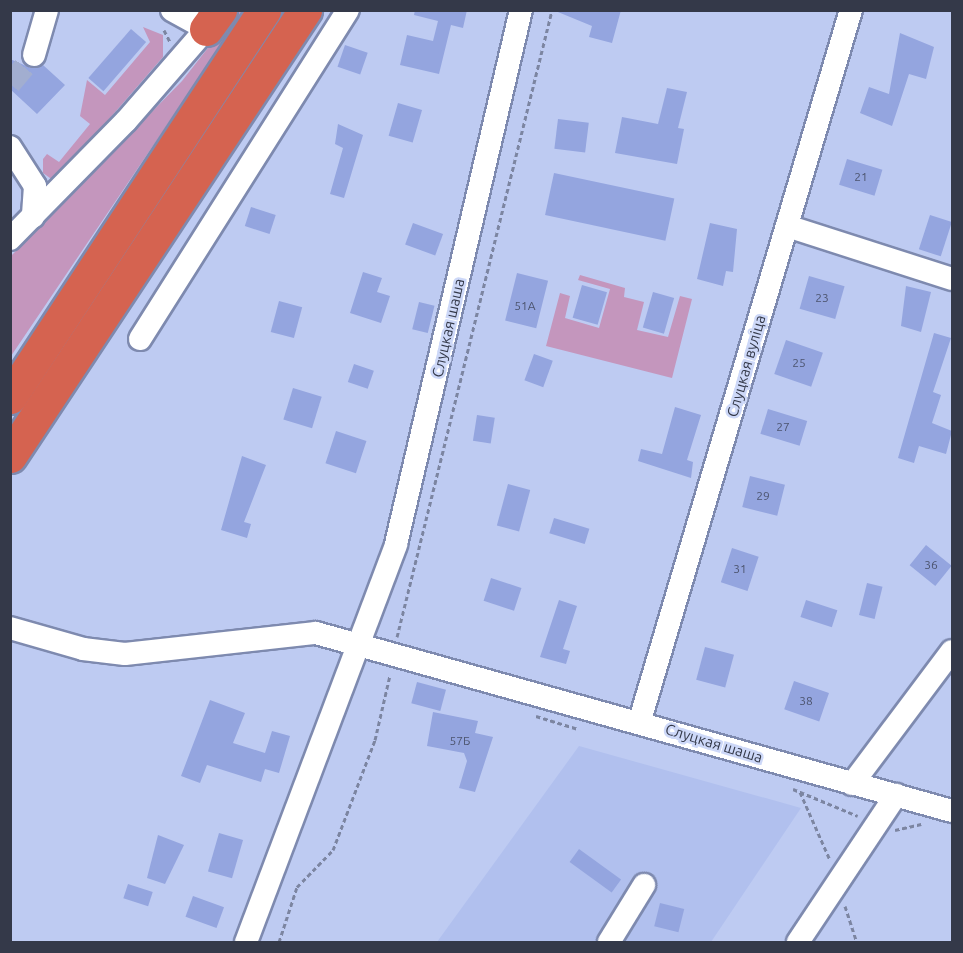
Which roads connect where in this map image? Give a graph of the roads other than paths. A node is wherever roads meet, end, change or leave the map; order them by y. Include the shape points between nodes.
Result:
1 (47, 10) edge
2 (172, 10) edge
3 (264, 10) edge
4 (306, 10) edge
5 (348, 10) edge
6 (521, 10) edge
7 (851, 10) edge
8 (213, 20) edge
9 (34, 56) tunnel mouth
10 (10, 147) edge
11 (33, 217) junction
12 (787, 226) junction
13 (10, 239) edge
14 (952, 279) edge
15 (140, 339) dead end
16 (10, 397) edge
17 (10, 456) edge
18 (10, 628) edge
19 (361, 642) junction
20 (952, 651) edge
21 (640, 720) junction
22 (852, 784) junction
23 (896, 795) junction
24 (952, 811) edge
25 (644, 885) dead end
26 (616, 941) edge
27 (246, 942) edge
28 (798, 942) edge

1 - 9 street
2 - 8 street
3 - 16 highway
4 - 17 highway
5 - 15 street
6 - 19 street, Слуцкая шаша via 396,543
7 - 12 street, Слуцкая вуліца
8 - 11 street
10 - 11 street via 35,186
11 - 13 street
12 - 14 street
12 - 21 street, Слуцкая вуліца
18 - 19 street via 83,649 125,654 316,633
19 - 21 street, Слуцкая шаша
19 - 27 street, Слуцкая шаша
20 - 22 street
21 - 22 street, Слуцкая шаша
22 - 23 street, Слуцкая шаша
23 - 24 street, Слуцкая шаша
23 - 28 street
25 - 26 street

